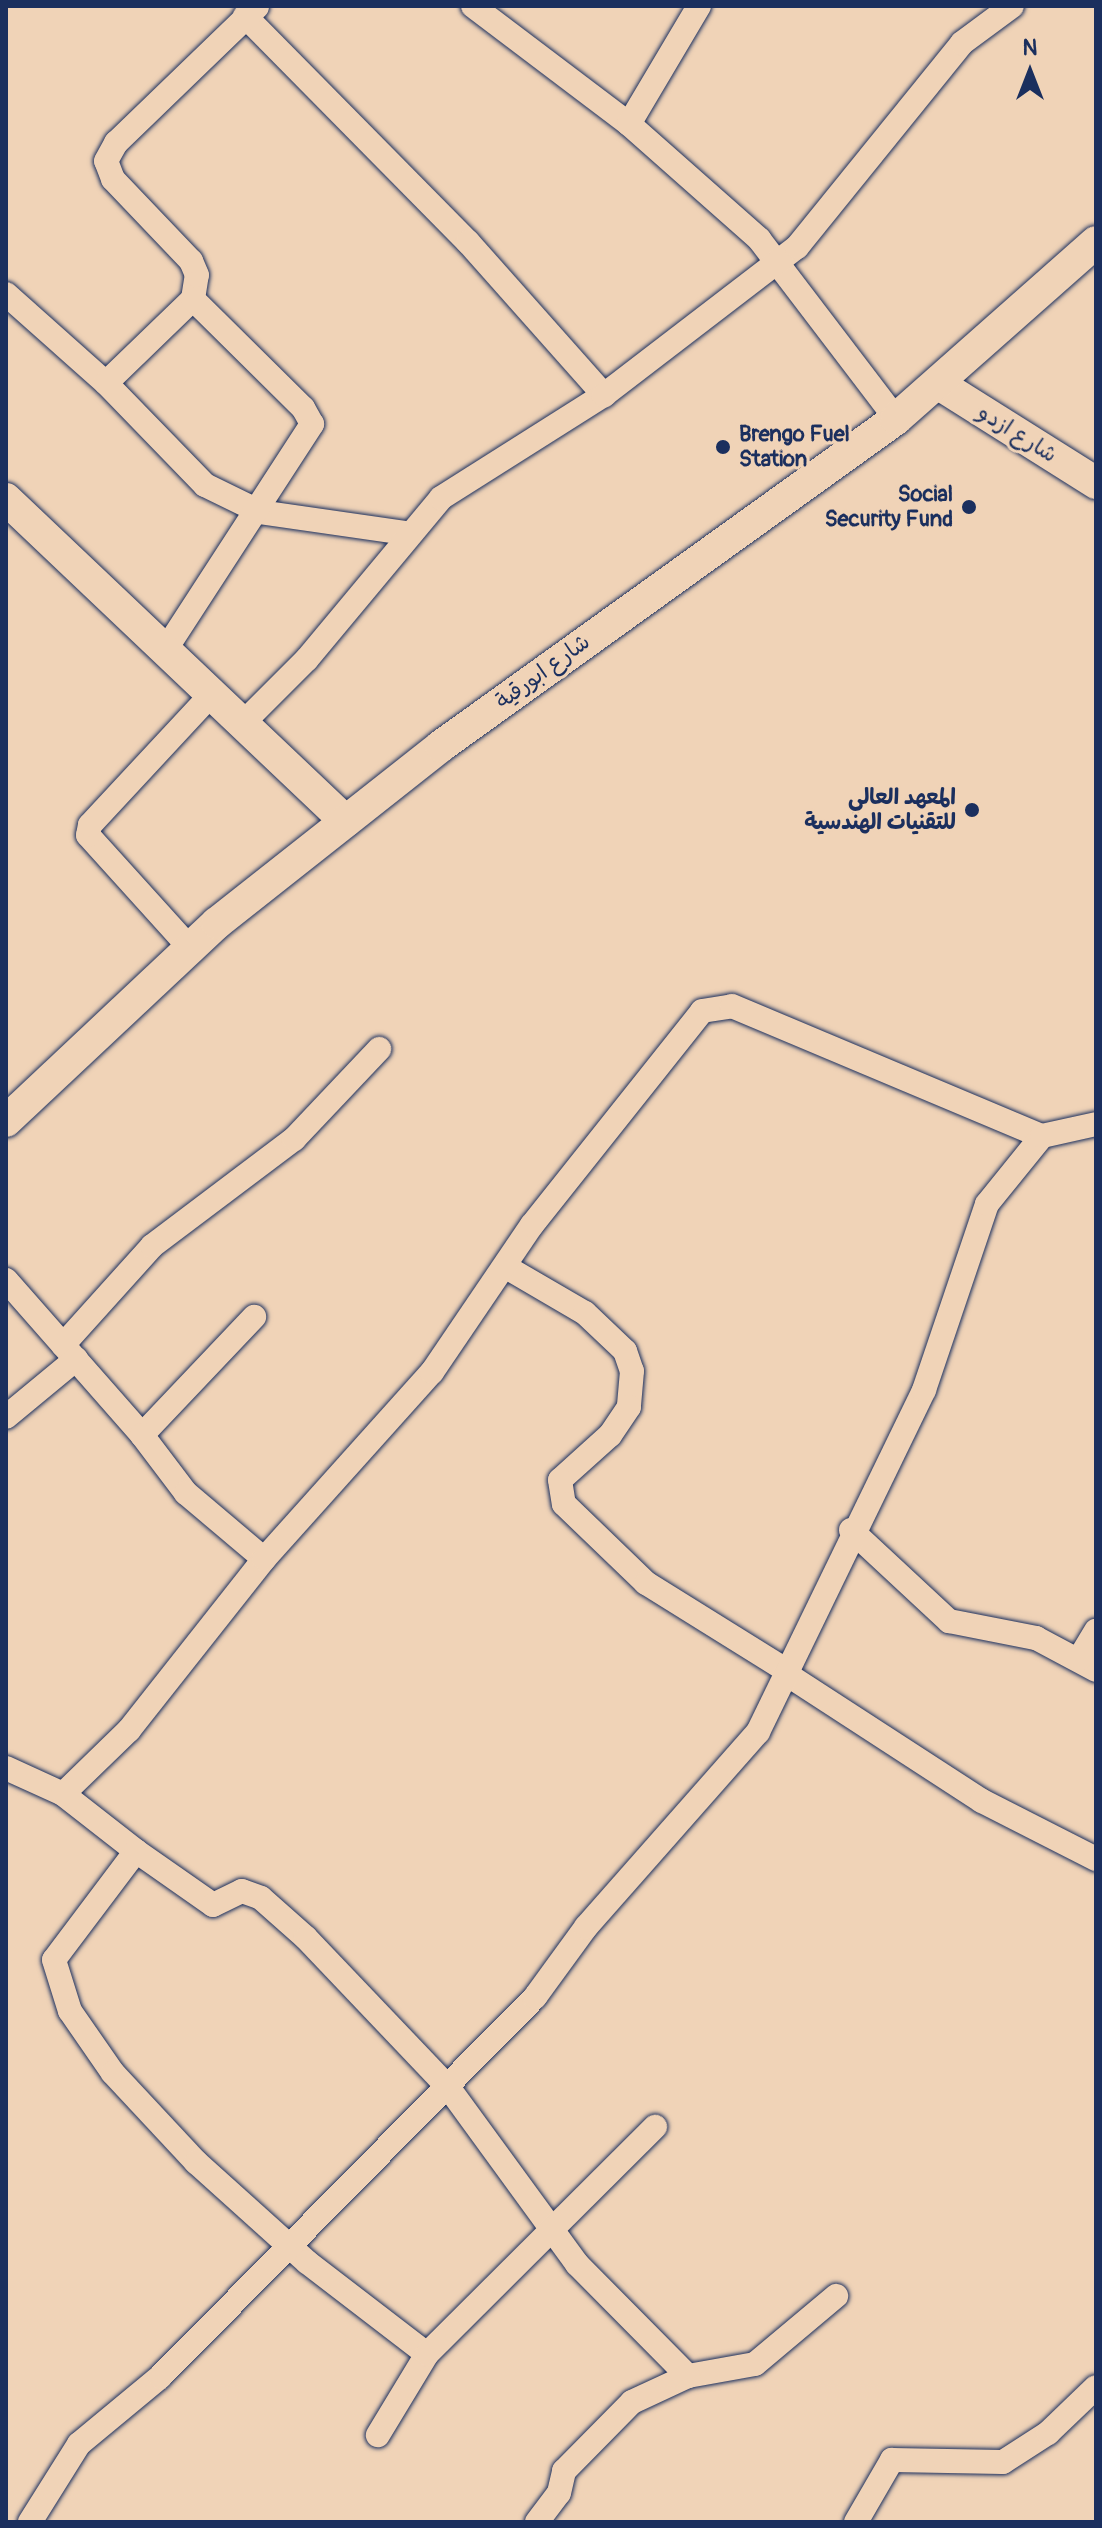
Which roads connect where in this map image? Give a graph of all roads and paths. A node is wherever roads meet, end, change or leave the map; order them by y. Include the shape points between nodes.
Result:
1 (473, 6) edge
2 (699, 6) edge
3 (1012, 6) edge
4 (251, 11) edge
5 (629, 124) junction
6 (1096, 242) edge
7 (779, 258) junction
8 (6, 294) edge
9 (193, 299) junction
10 (106, 383) junction
11 (939, 384) junction
12 (604, 395) junction
13 (896, 419) junction
14 (1096, 483) edge
15 (6, 499) edge
16 (260, 512) junction
17 (406, 533) junction
18 (164, 652) junction
19 (210, 696) junction
20 (241, 725) junction
21 (345, 821) junction
22 (190, 948) junction
23 (379, 1049) dead end
24 (6, 1121) edge
25 (1096, 1124) edge
26 (1042, 1136) junction
27 (506, 1267) junction
28 (6, 1280) edge
29 (254, 1317) dead end
30 (70, 1352) junction
31 (6, 1417) edge
32 (142, 1435) junction
33 (851, 1530) junction
34 (264, 1559) junction
35 (1096, 1631) edge
36 (1088, 1664) edge
37 (788, 1673) junction
38 (6, 1768) edge
39 (63, 1794) junction
40 (136, 1851) junction
41 (1096, 1859) edge
42 (448, 2087) junction
43 (655, 2127) dead end
44 (551, 2229) junction
45 (292, 2247) junction
46 (836, 2296) dead end
47 (427, 2354) junction
48 (688, 2376) junction
49 (1096, 2387) edge
50 (378, 2435) dead end
51 (30, 2522) edge
52 (537, 2522) edge
53 (856, 2522) edge

1 - 5 street
2 - 5 street
3 - 7 street via 962,43 814,230
4 - 9 street via 116,143 106,161 113,179 191,261 197,275
4 - 12 street
5 - 7 street
6 - 11 main road, شارع ابورقية
7 - 12 street
7 - 13 street
8 - 10 street
9 - 10 street
9 - 16 street via 303,408 312,424
10 - 16 street via 188,472
11 - 13 main road, شارع ابورقية
11 - 14 main road, شارع ازدو
12 - 17 street via 515,454 468,477
13 - 21 main road, شارع ابورقية
15 - 18 main road
16 - 17 street
16 - 18 street
17 - 20 street via 307,659
18 - 19 main road
19 - 20 main road
19 - 22 street via 88,830 94,848
20 - 21 main road
21 - 22 main road, شارع ابورقية
22 - 24 main road, شارع ابورقية
23 - 30 street via 294,1139 152,1246
25 - 26 street
26 - 27 street via 732,1006 711,1005 532,1225
26 - 33 street via 987,1204 924,1390
27 - 34 street via 378,1437
27 - 37 street via 585,1313 625,1351 632,1371 629,1407 610,1435 560,1480 564,1504 646,1583
28 - 30 street
29 - 32 street
30 - 31 street
30 - 32 street
32 - 34 street via 186,1493
33 - 36 street via 949,1621 1036,1638
33 - 37 street
34 - 39 street via 129,1730
35 - 36 street
37 - 41 street via 982,1801
37 - 42 street via 758,1732 586,1927 535,1997
38 - 39 street
39 - 40 street
40 - 42 street via 213,1905 242,1891 261,1898 362,1992
40 - 45 street via 62,1942 54,1974 70,2011 113,2073 196,2162
42 - 44 street
42 - 45 street
43 - 44 street
44 - 47 street
44 - 48 street
45 - 47 street
45 - 51 street via 160,2377 79,2444
46 - 48 street via 755,2364
47 - 50 street
48 - 52 street via 632,2402 564,2471 559,2493
49 - 53 street via 1048,2433 1003,2462 892,2460

